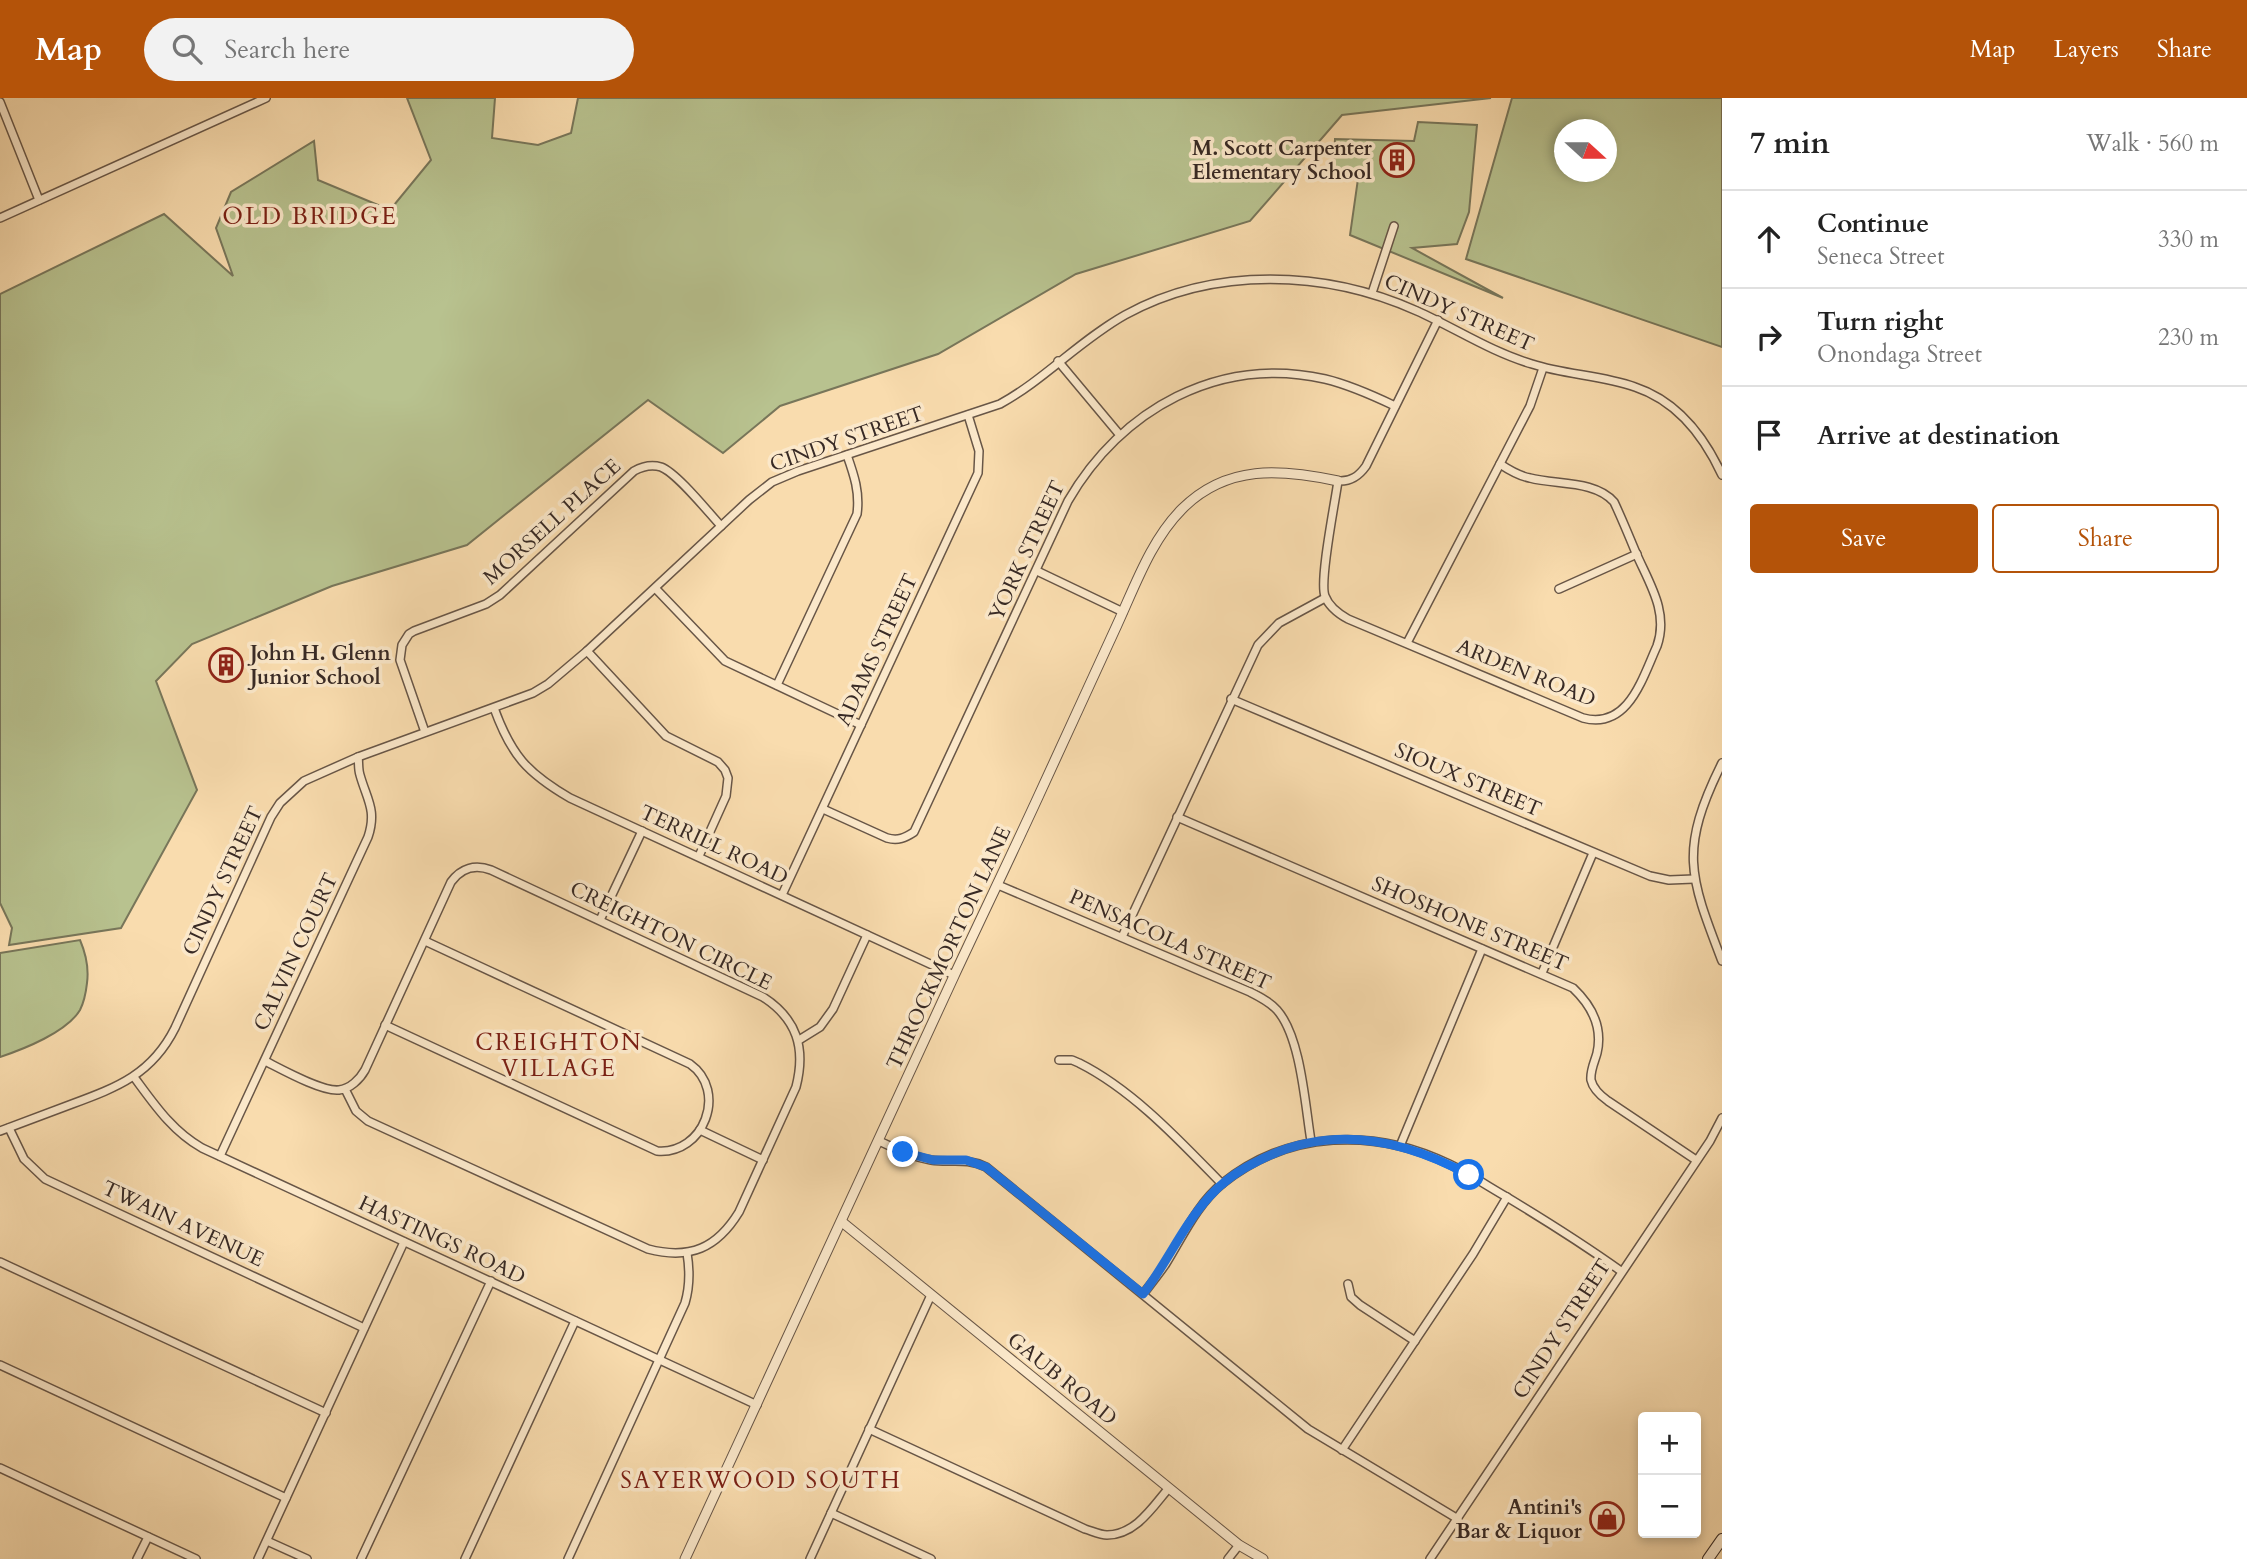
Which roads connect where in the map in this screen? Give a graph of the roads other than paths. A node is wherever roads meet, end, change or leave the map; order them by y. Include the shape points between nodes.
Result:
1 (267, 98) edge
2 (0, 102) edge
3 (39, 201) junction
4 (0, 218) edge
5 (1394, 226) dead end
6 (1371, 293) junction
7 (1438, 320) junction
8 (1058, 361) junction
9 (1543, 368) junction
10 (1395, 405) junction
11 (968, 415) junction
12 (1119, 434) junction
13 (847, 455) junction
14 (1500, 464) junction
15 (1722, 475) edge
16 (1338, 481) junction
17 (721, 526) junction
18 (1637, 554) junction
19 (1037, 571) junction
20 (656, 589) junction
21 (1559, 589) dead end
22 (1325, 598) junction
23 (1124, 612) junction
24 (1407, 643) junction
25 (587, 651) junction
26 (777, 685) junction
27 (1231, 699) junction
28 (494, 708) junction
29 (861, 724) junction
30 (425, 732) junction
31 (358, 757) junction
32 (1722, 763) edge
33 (1720, 773) edge
34 (823, 809) junction
35 (1177, 817) junction
36 (642, 831) junction
37 (1593, 853) junction
38 (699, 856) junction
39 (1694, 879) junction
40 (998, 885) junction
41 (782, 895) junction
42 (600, 920) junction
43 (867, 935) junction
44 (1122, 937) junction
45 (425, 941) junction
46 (1482, 948) junction
47 (1720, 951) edge
48 (1722, 961) edge
49 (1542, 973) junction
50 (954, 975) junction
51 (385, 1026) junction
52 (799, 1040) junction
53 (1059, 1059) dead end
54 (265, 1061) junction
55 (134, 1077) junction
56 (345, 1089) junction
57 (1722, 1118) edge
58 (9, 1128) junction
59 (700, 1130) junction
60 (0, 1131) edge
61 (879, 1141) junction
62 (1311, 1141) junction
63 (1400, 1146) junction
64 (220, 1156) junction
65 (762, 1160) junction
66 (1696, 1160) junction
67 (1222, 1184) junction
68 (1507, 1197) junction
69 (842, 1222) junction
70 (404, 1242) junction
71 (687, 1253) junction
72 (0, 1262) edge
73 (1621, 1271) junction
74 (491, 1281) junction
75 (1348, 1284) dead end
76 (1143, 1294) junction
77 (931, 1295) junction
78 (575, 1321) junction
79 (364, 1328) junction
80 (1415, 1341) junction
81 (660, 1360) junction
82 (0, 1365) edge
83 (757, 1405) junction
84 (326, 1413) junction
85 (869, 1429) junction
86 (1342, 1450) junction
87 (0, 1468) edge
88 (1168, 1489) junction
89 (286, 1498) junction
90 (831, 1513) junction
91 (1458, 1519) junction
92 (148, 1537) junction
93 (1722, 1539) edge
94 (267, 1541) junction
95 (1239, 1545) junction
96 (137, 1559) edge
97 (196, 1559) edge
98 (258, 1559) edge
99 (307, 1559) edge
100 (361, 1559) edge
101 (465, 1559) edge
102 (568, 1559) edge
103 (685, 1559) edge
104 (810, 1559) edge
105 (931, 1559) edge
106 (1227, 1559) edge
107 (1263, 1559) edge
108 (1430, 1559) edge
109 (1708, 1559) edge

1 - 3 street
2 - 3 street
3 - 4 street
5 - 6 street
6 - 7 street, CINDY STREET
6 - 8 street, CINDY STREET via 1299,280 1208,286 1126,314
7 - 9 street, CINDY STREET
7 - 10 street
8 - 11 street, CINDY STREET via 1016,395
8 - 12 street
9 - 14 street via 1530,406
9 - 15 street, CINDY STREET via 1624,383 1656,396 1698,433
10 - 12 street, YORK STREET via 1323,379 1264,374 1199,387 1158,407
10 - 16 street via 1366,466 1352,479
11 - 13 street, CINDY STREET
11 - 29 street, ADAMS STREET via 979,451 978,473
12 - 19 street, YORK STREET via 1076,487
13 - 17 street, CINDY STREET via 772,482
13 - 26 street via 859,499 856,514
14 - 18 street, ARDEN ROAD via 1526,477 1603,492 1614,502
14 - 24 street
16 - 22 street via 1322,586
16 - 23 street, THROCKMORTON LANE via 1261,472 1204,491 1164,530
17 - 20 street, CINDY STREET
17 - 30 street, MORSELL PLACE via 667,470 651,465 634,471 500,595 409,634 400,649 400,660
18 - 21 street
18 - 24 street, ARDEN ROAD via 1659,604 1660,638 1628,705 1612,718 1583,718
19 - 23 street
19 - 34 street, YORK STREET via 914,832 905,838 887,838
20 - 25 street, CINDY STREET
20 - 26 street via 725,661
22 - 24 street, ARDEN ROAD via 1338,613
22 - 27 street via 1267,633
23 - 40 street, THROCKMORTON LANE
25 - 28 street, CINDY STREET via 548,684
25 - 38 street via 666,736 710,757 725,770 726,796
26 - 29 street
27 - 35 street
27 - 37 street, SIOUX STREET
28 - 30 street, CINDY STREET
28 - 36 street, TERRILL ROAD via 510,746 538,778
29 - 34 street, ADAMS STREET
30 - 31 street, CINDY STREET
31 - 54 street, CALVIN COURT via 372,810 368,837
31 - 55 street, CINDY STREET via 304,781 280,803 170,1037
32 - 33 street
33 - 39 street via 1696,828
34 - 41 street, ADAMS STREET
35 - 44 street
35 - 46 street, SHOSHONE STREET
36 - 38 street, TERRILL ROAD
36 - 42 street
37 - 39 street, SIOUX STREET via 1656,878
37 - 49 street
38 - 41 street, TERRILL ROAD
39 - 47 street
40 - 44 street, PENSACOLA STREET
40 - 50 street, THROCKMORTON LANE
41 - 43 street, TERRILL ROAD
42 - 45 street, CREIGHTON CIRCLE via 475,867 454,877
42 - 52 street, CREIGHTON CIRCLE via 763,997 783,1013
43 - 50 street, TERRILL ROAD
43 - 52 street via 833,1009 820,1027
44 - 62 street, PENSACOLA STREET via 1250,992 1279,1012 1294,1044
45 - 51 street, CREIGHTON CIRCLE
45 - 59 street via 690,1064 709,1090
46 - 49 street, SHOSHONE STREET
46 - 63 street
47 - 48 street
49 - 66 street, SHOSHONE STREET via 1573,988 1592,1010 1598,1038 1591,1074 1595,1089
50 - 61 street, THROCKMORTON LANE
51 - 56 street, CREIGHTON CIRCLE via 362,1075
51 - 59 street via 657,1151 681,1148
52 - 65 street via 801,1064 796,1087
53 - 67 street via 1079,1063 1122,1091 1174,1134
54 - 56 street via 327,1089
54 - 64 street, CALVIN COURT
55 - 58 street, CINDY STREET
55 - 64 street, HASTINGS ROAD via 176,1129
56 - 71 street via 356,1111 368,1121 648,1249
57 - 66 street, CINDY STREET
58 - 60 street, CINDY STREET
58 - 79 street, TWAIN AVENUE via 24,1159 46,1179
59 - 65 street
61 - 69 street, THROCKMORTON LANE
61 - 76 street via 924,1159 966,1160 986,1167
62 - 63 street via 1356,1140
62 - 67 street via 1272,1154
63 - 68 street via 1448,1164
64 - 70 street, HASTINGS ROAD
65 - 71 street via 728,1229 706,1246
66 - 73 street, CINDY STREET
67 - 76 street via 1197,1211
68 - 73 street
68 - 80 street
69 - 77 street, GAUB ROAD
69 - 83 street, THROCKMORTON LANE
70 - 74 street, HASTINGS ROAD
70 - 79 street
71 - 81 street via 690,1289
72 - 84 street
73 - 91 street, CINDY STREET
74 - 78 street, HASTINGS ROAD
74 - 100 street
75 - 80 street via 1351,1297 1360,1305
76 - 86 street via 1263,1394
77 - 85 street
77 - 88 street, GAUB ROAD
78 - 81 street, HASTINGS ROAD
78 - 101 street
79 - 84 street
80 - 86 street
81 - 83 street, HASTINGS ROAD
81 - 102 street
82 - 89 street
83 - 103 street, THROCKMORTON LANE
84 - 89 street
85 - 88 street via 1105,1536 1138,1524
85 - 90 street
86 - 91 street
87 - 92 street
88 - 95 street, GAUB ROAD
89 - 94 street
90 - 104 street
90 - 105 street
91 - 108 street, CINDY STREET
92 - 96 street
92 - 97 street
93 - 109 main road
94 - 98 street
94 - 99 street
95 - 106 street
95 - 107 street, GAUB ROAD

